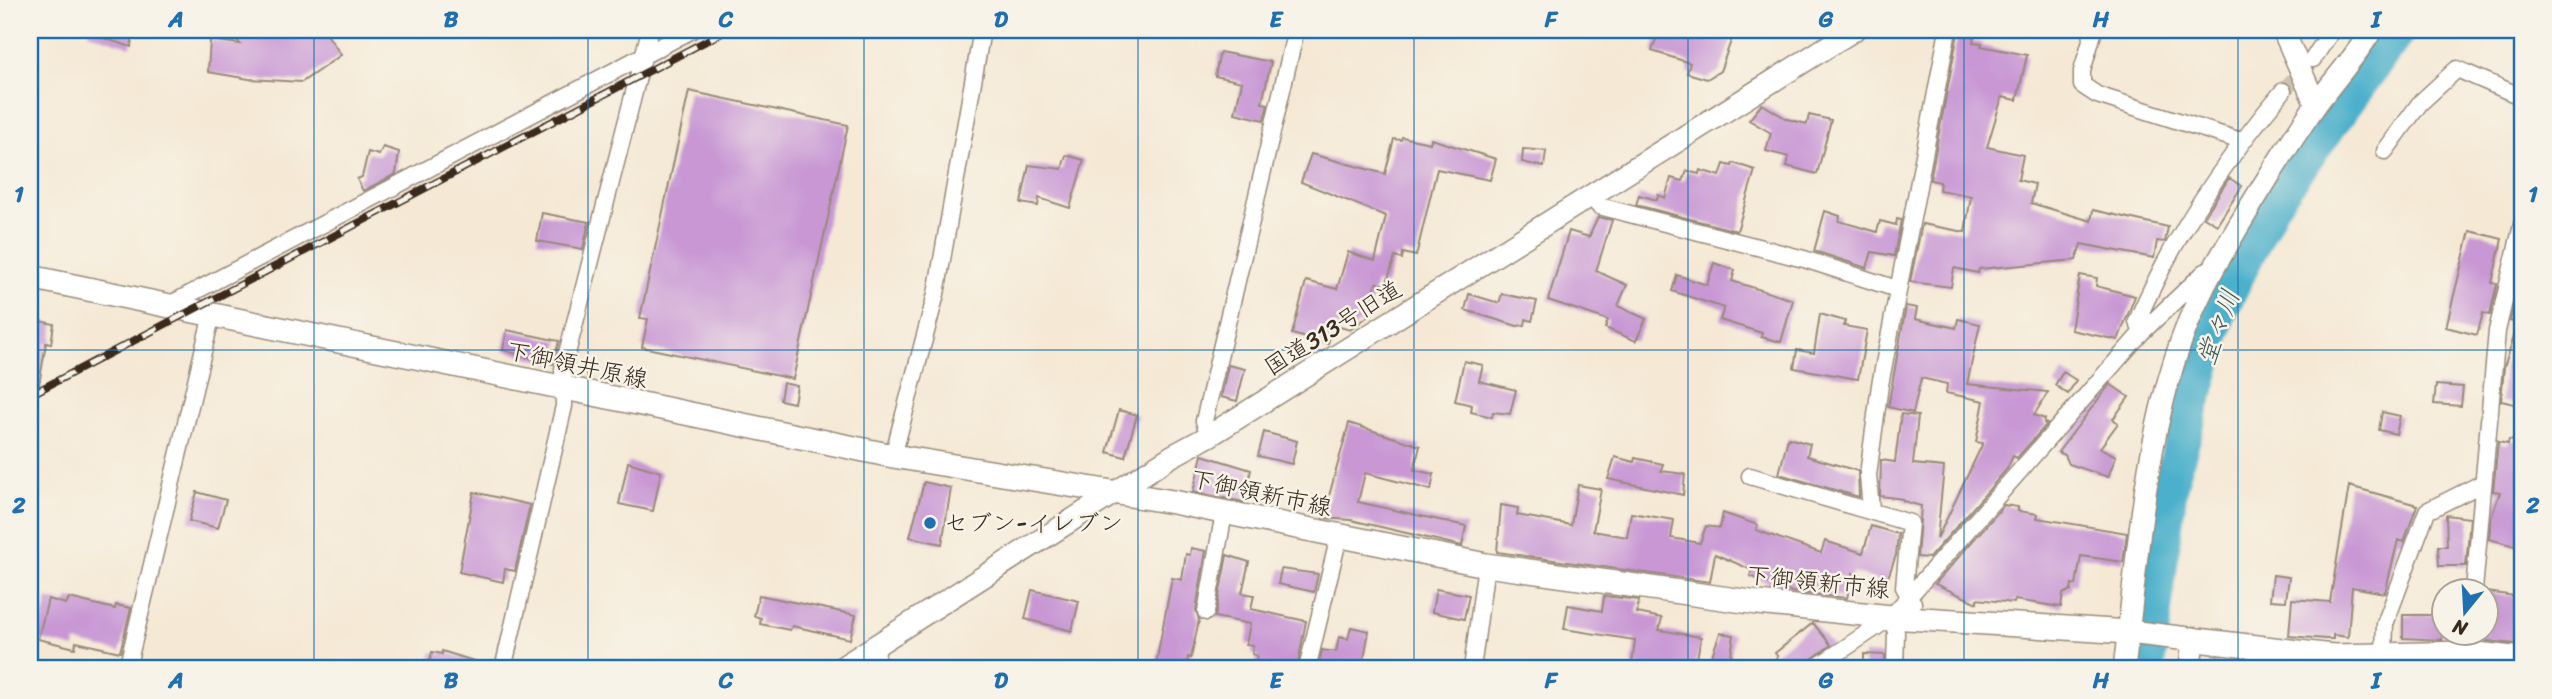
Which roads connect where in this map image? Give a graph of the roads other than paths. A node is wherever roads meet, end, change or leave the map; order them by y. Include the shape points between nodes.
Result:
1 (650, 30) edge
2 (692, 30) edge
3 (982, 30) edge
4 (1296, 30) edge
5 (1854, 30) edge
6 (1948, 30) edge
7 (2094, 30) edge
8 (2283, 30) edge
9 (2332, 30) edge
10 (2372, 30) edge
11 (644, 55) junction
12 (2313, 60) tunnel mouth
13 (2283, 91) tunnel mouth
14 (2522, 97) edge
15 (2316, 105) junction
16 (2241, 141) junction
17 (2385, 151) dead end
18 (1591, 197) junction
19 (2522, 225) edge
20 (2213, 270) junction
21 (30, 277) edge
22 (1897, 289) junction
23 (169, 305) junction
24 (212, 314) junction
25 (2142, 332) junction
26 (564, 389) junction
27 (1209, 436) junction
28 (893, 456) junction
29 (1750, 476) dead end
30 (2483, 483) junction
31 (1115, 492) junction
32 (1871, 510) junction
33 (1224, 513) junction
34 (1339, 536) junction
35 (1486, 565) junction
36 (2475, 576) edge
37 (1909, 596) junction
38 (1206, 612) dead end
39 (1891, 617) junction
40 (1922, 619) junction
41 (2143, 633) junction
42 (2193, 638) junction
43 (879, 645) junction
44 (2446, 646) edge
45 (2479, 646) edge
46 (2384, 654) junction
47 (2522, 659) edge
48 (2331, 662) edge
49 (127, 669) edge
50 (503, 669) edge
51 (839, 669) edge
52 (872, 669) edge
53 (1307, 669) edge
54 (1472, 669) edge
55 (1814, 669) edge
56 (1895, 669) edge
57 (2124, 669) edge
58 (2190, 669) edge

1 - 11 street
2 - 11 street
3 - 28 street via 936,294
4 - 27 street via 1204,421
5 - 18 street, 国道313号旧道
6 - 22 street
7 - 16 street via 2082,85 2097,95
8 - 15 street
9 - 12 street
10 - 15 street
11 - 23 street
11 - 26 street via 563,369
13 - 16 street
14 - 17 street via 2457,69 2420,103
15 - 20 street
16 - 25 street via 2161,265 2137,321
18 - 22 street via 1599,206 1804,259
18 - 27 street, 国道313号旧道
19 - 30 street via 2497,331
20 - 25 street via 2205,272
20 - 41 street via 2185,335 2151,447
21 - 23 main road, 下御領井原線
22 - 32 street via 1870,454
23 - 24 main road, 下御領井原線
24 - 26 main road, 下御領井原線
24 - 49 street
25 - 37 street
26 - 28 main road, 下御領井原線
26 - 50 street via 565,406
27 - 31 street, 国道313号旧道
28 - 31 main road, 下御領井原線
29 - 32 street
30 - 36 street
30 - 46 street via 2427,511 2385,624
31 - 33 main road, 下御領新市線
31 - 43 street, 国道313号旧道
32 - 37 street via 1910,523 1905,587
33 - 34 main road, 下御領新市線
33 - 38 street
34 - 35 main road, 下御領新市線
34 - 53 street
35 - 39 main road, 下御領新市線
35 - 54 street
37 - 39 street
37 - 40 street
39 - 40 main road, 下御領新市線
39 - 55 street
39 - 56 street via 1896,632
40 - 41 main road, 下御領新市線
41 - 42 main road, 下御領新市線
41 - 57 street
42 - 48 main road, 下御領新市線
42 - 58 street
43 - 51 street, 国道313号旧道
43 - 52 street
44 - 46 main road, 下御領新市線
45 - 47 main road, 下御領新市線
46 - 48 main road, 下御領新市線

